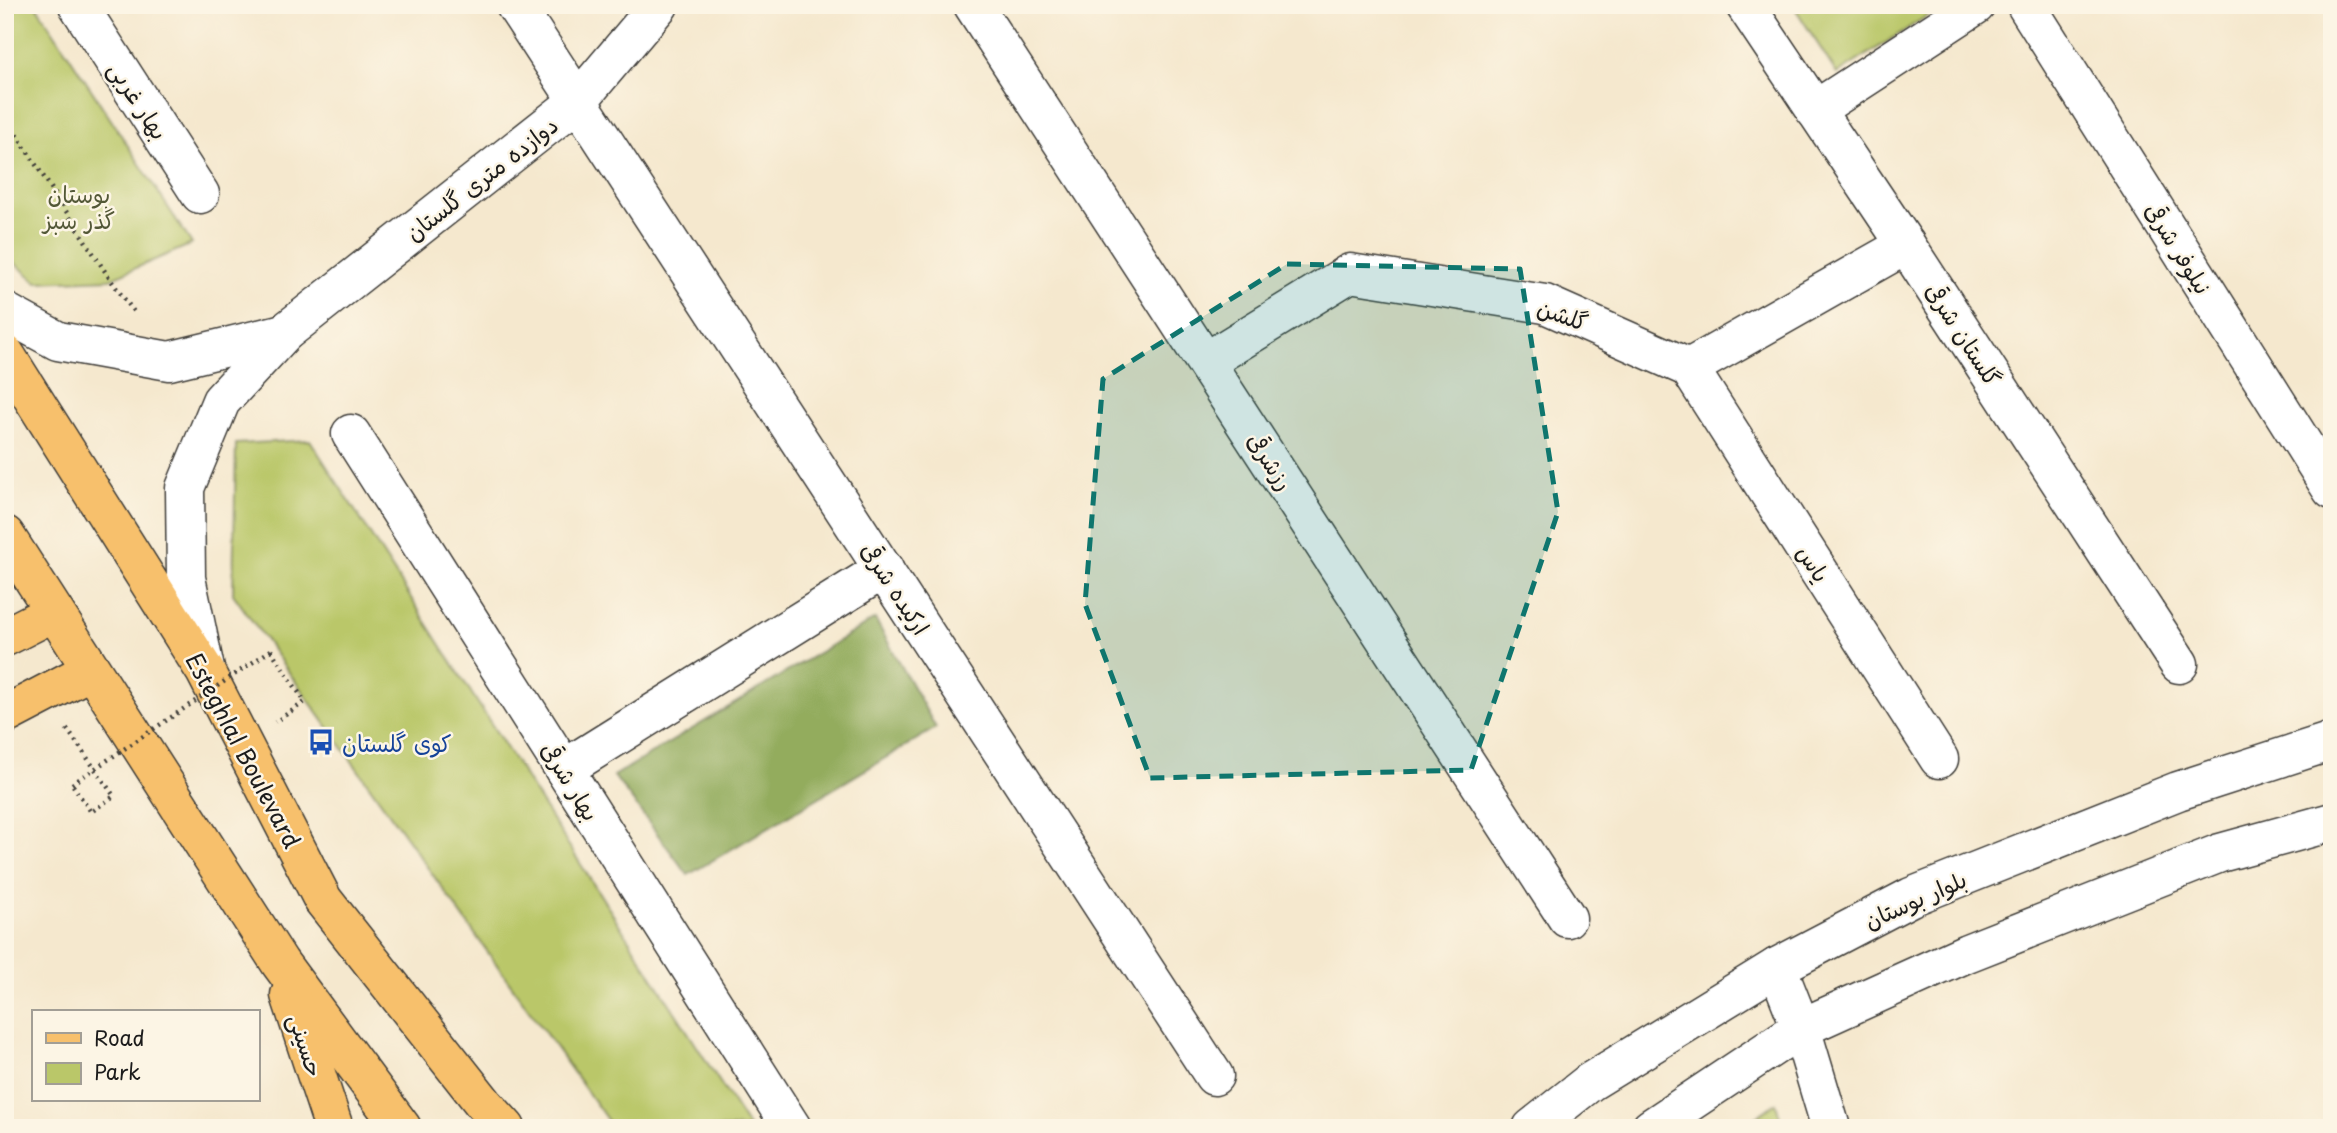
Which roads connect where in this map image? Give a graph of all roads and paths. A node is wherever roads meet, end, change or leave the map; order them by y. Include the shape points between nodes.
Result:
1 (78, 5) edge
2 (515, 5) edge
3 (659, 5) edge
4 (973, 5) edge
5 (1745, 5) edge
6 (1976, 5) edge
7 (2026, 5) edge
8 (577, 102) junction
9 (1815, 110) junction
10 (5, 117) edge
11 (200, 194) dead end
12 (1906, 245) junction
13 (5, 312) edge
14 (284, 332) junction
15 (5, 355) edge
16 (169, 361) junction
17 (1207, 361) junction
18 (1689, 368) junction
19 (351, 434) dead end
20 (2332, 490) edge
21 (5, 535) edge
22 (884, 569) junction
23 (54, 612) junction
24 (5, 637) edge
25 (2179, 664) dead end
26 (91, 670) junction
27 (205, 671) junction
28 (45, 695) junction
29 (305, 702) dead end
30 (5, 715) edge
31 (2332, 741) edge
32 (1939, 759) dead end
33 (564, 769) junction
34 (2332, 821) edge
35 (1567, 918) dead end
36 (280, 963) junction
37 (1777, 967) junction
38 (1801, 1028) junction
39 (1213, 1076) dead end
40 (334, 1128) edge
41 (402, 1128) edge
42 (506, 1128) edge
43 (792, 1128) edge
44 (1532, 1128) edge
45 (1651, 1128) edge
46 (1830, 1128) edge

1 - 11 street, بهار غربی
2 - 8 street, ارکیده شرقی
3 - 8 street, دوازده متری گلستان
4 - 17 street, رزشرقی
5 - 9 street, گلستان شرقی
6 - 9 street
7 - 20 street, نیلوفر شرقی
8 - 14 street, دوازده متری گلستان
8 - 22 street, ارکیده شرقی
9 - 12 street, گلستان شرقی
10 - 16 path
12 - 18 street
12 - 25 street, گلستان شرقی
13 - 16 street via 58,341
14 - 16 street
14 - 27 street via 221,401 185,488 186,578
15 - 27 main road, Esteghlal Boulevard
17 - 18 street, گلشن via 1350,273 1545,304
17 - 35 street, رزشرقی
18 - 32 street, یاس
19 - 33 street, بهار شرقی
21 - 23 main road
22 - 33 street
22 - 39 street, ارکیده شرقی
23 - 24 main road
23 - 26 main road
26 - 28 main road
26 - 36 main road
27 - 42 main road, Esteghlal Boulevard via 323,900
28 - 29 path, bridge via 114,796 91,812 72,784 271,650
28 - 30 main road
31 - 37 street, بلوار بوستان via 2178,792 1911,897
33 - 43 street, بهار شرقی
34 - 38 street via 2207,858 1967,953
36 - 40 main road, حسینی
36 - 41 main road
37 - 38 street
37 - 44 street, بلوار بوستان via 1590,1082
38 - 45 street
38 - 46 street

